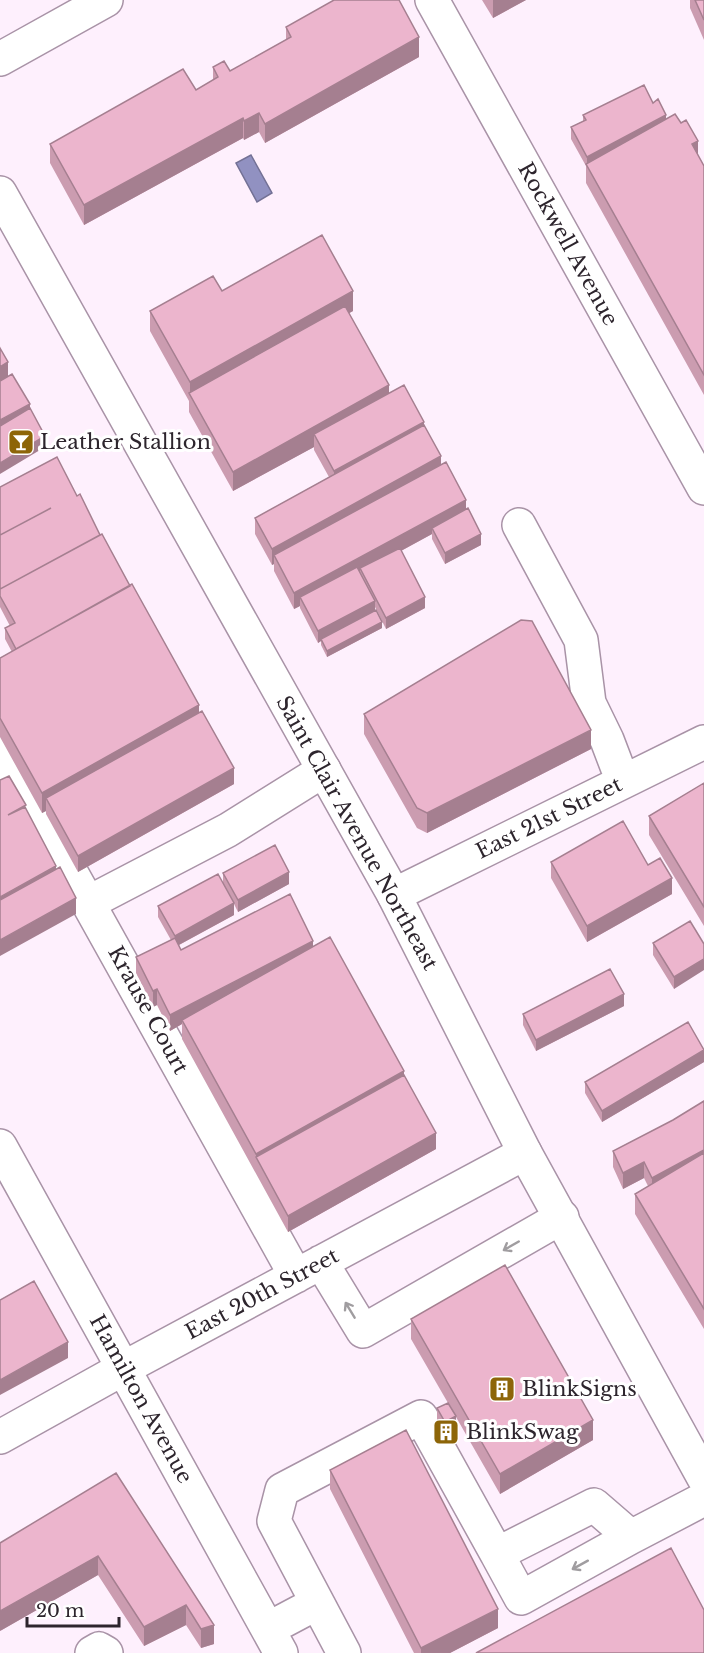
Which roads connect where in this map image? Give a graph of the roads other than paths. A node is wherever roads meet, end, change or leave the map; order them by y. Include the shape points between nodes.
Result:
1 (106, 0) edge
2 (432, 0) edge
3 (0, 59) edge
4 (0, 193) edge
5 (704, 488) edge
6 (519, 525) dead end
7 (704, 742) edge
8 (0, 745) edge
9 (324, 770) junction
10 (623, 782) junction
11 (394, 895) junction
12 (88, 903) junction
13 (0, 1146) edge
14 (525, 1154) junction
15 (562, 1217) junction
16 (308, 1269) junction
17 (124, 1368) junction
18 (0, 1437) edge
19 (704, 1478) edge
20 (704, 1499) edge
21 (631, 1537) junction
22 (496, 1554) junction
23 (317, 1603) junction
24 (275, 1641) edge
25 (92, 1653) edge
26 (106, 1653) edge
27 (344, 1653) edge

1 - 3 street
2 - 5 street, Rockwell Avenue
4 - 9 street, Saint Clair Avenue Northeast
6 - 10 street via 581,640 589,703
7 - 10 street, East 21st Street
8 - 12 street, Krause Court
9 - 11 street, Saint Clair Avenue Northeast
9 - 12 street via 228,830
10 - 11 street, East 21st Street
11 - 14 street, Saint Clair Avenue Northeast
12 - 16 street, Krause Court
13 - 17 street, Hamilton Avenue
14 - 15 street, Saint Clair Avenue Northeast
14 - 16 street, East 20th Street
15 -> 16 street, Krause Court via 363,1331
15 - 19 street, Saint Clair Avenue Northeast
16 - 17 street, East 20th Street
17 - 18 street, East 20th Street
17 - 24 street, Hamilton Avenue
20 - 21 street
21 - 22 street via 594,1505
21 -> 22 street via 521,1598
22 - 23 street via 422,1417 282,1490 274,1521
23 - 24 street
23 - 27 street
25 - 26 street via 99,1649

